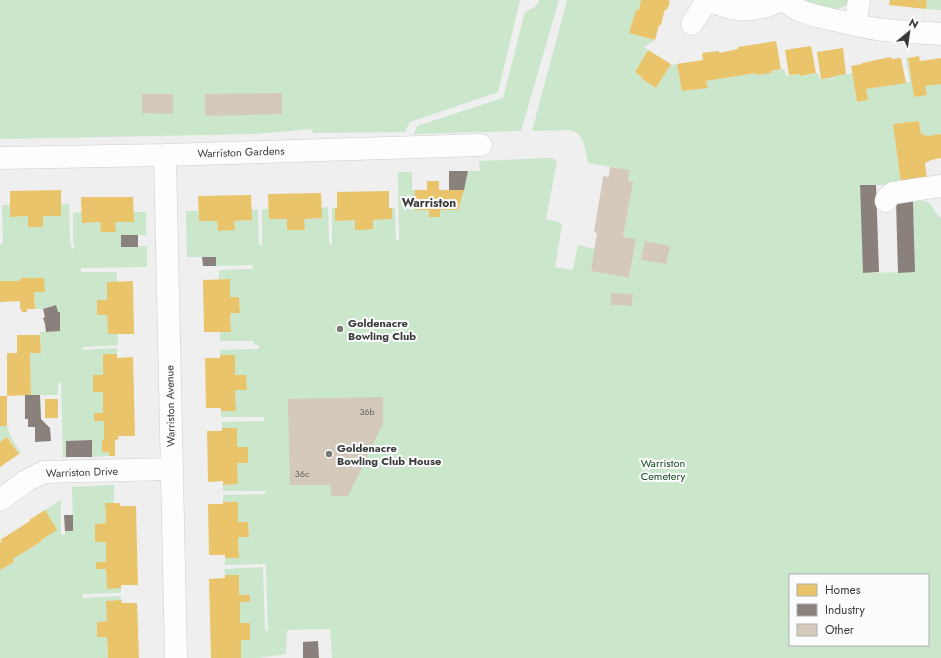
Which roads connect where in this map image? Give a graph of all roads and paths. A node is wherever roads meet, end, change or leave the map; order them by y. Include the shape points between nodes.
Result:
1 (708, 0) edge
2 (780, 0) edge
3 (785, 0) edge
4 (859, 0) edge
5 (692, 24) dead end
6 (855, 25) junction
7 (941, 34) edge
8 (481, 145) dead end
9 (165, 155) junction
10 (0, 158) edge
11 (941, 186) edge
12 (886, 201) dead end
13 (171, 469) junction
14 (0, 500) edge
15 (176, 658) edge

1 - 2 street via 726,7 747,10
1 - 5 street
3 - 6 street via 798,10
4 - 6 street
6 - 7 street
8 - 9 street, Warriston Gardens
9 - 10 street, Warriston Gardens
9 - 13 street, Warriston Avenue
11 - 12 street via 893,193
13 - 14 street, Warriston Drive via 44,472 26,481
13 - 15 street, Warriston Avenue

